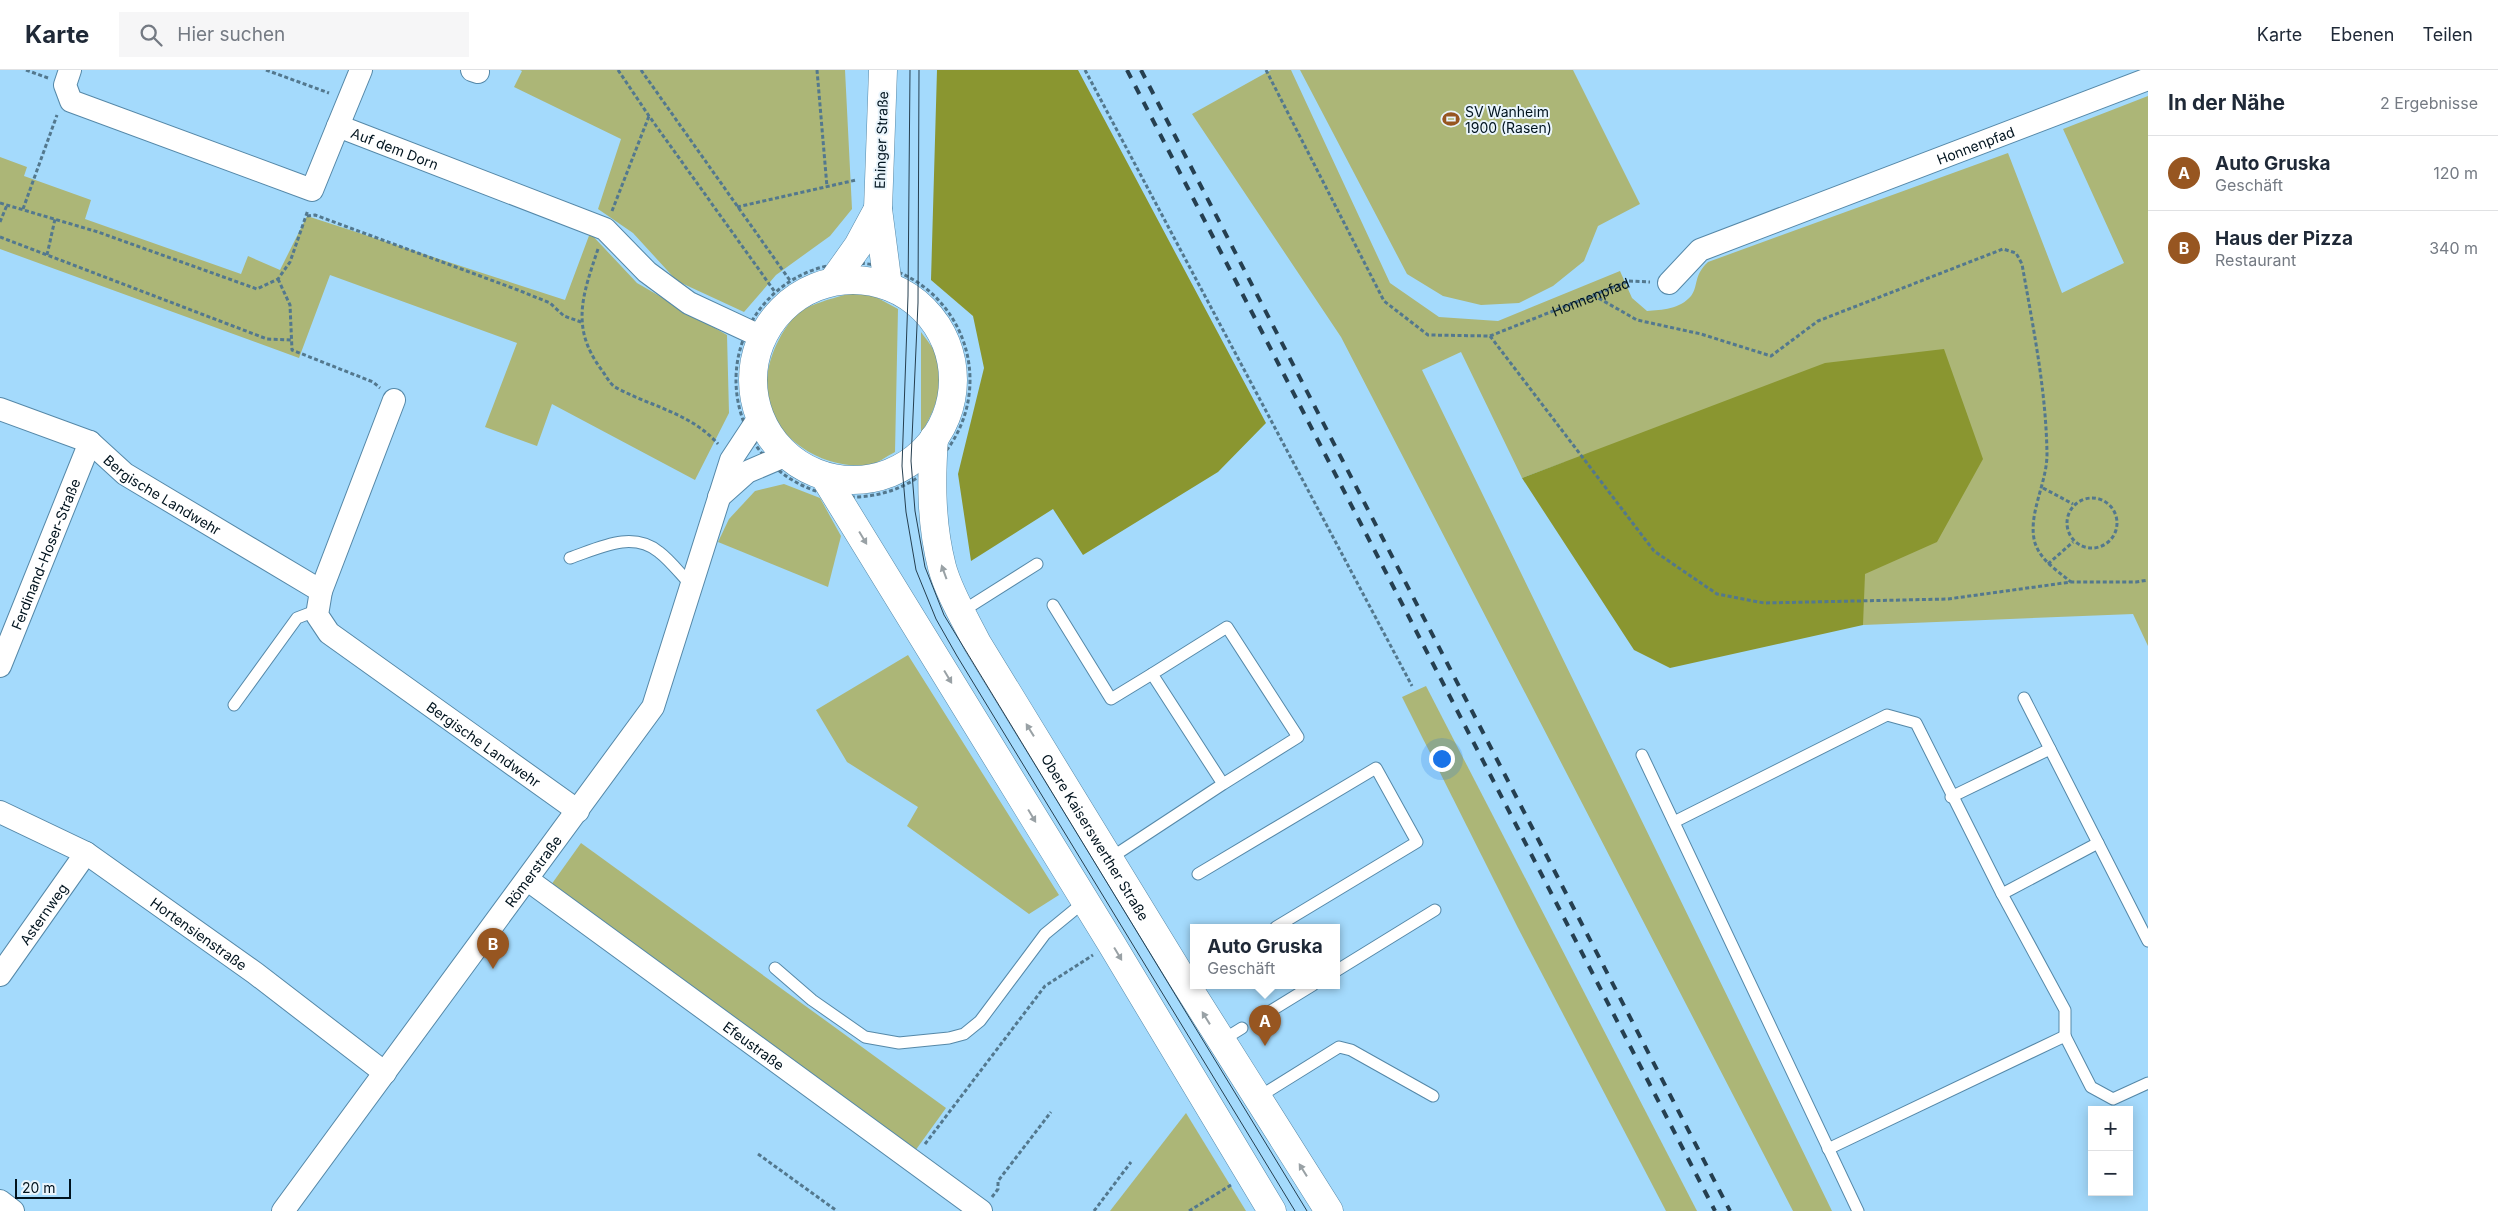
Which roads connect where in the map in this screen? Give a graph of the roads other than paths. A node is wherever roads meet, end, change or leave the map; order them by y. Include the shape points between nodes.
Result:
1 (70, 70) edge
2 (361, 70) edge
3 (883, 70) edge
4 (2148, 79) edge
5 (338, 126) junction
6 (878, 209) junction
7 (839, 273) junction
8 (888, 277) junction
9 (1669, 283) road end
10 (754, 333) junction
11 (394, 400) road end
12 (0, 409) edge
13 (754, 424) junction
14 (934, 438) junction
15 (90, 442) junction
16 (787, 456) junction
17 (831, 486) junction
18 (718, 498) junction
19 (570, 558) dead end
20 (1037, 564) dead end
21 (692, 586) junction
22 (320, 600) junction
23 (1053, 605) dead end
24 (961, 612) junction
25 (0, 666) edge
26 (1152, 674) junction
27 (2024, 698) dead end
28 (234, 704) dead end
29 (2050, 750) junction
30 (1642, 755) dead end
31 (1223, 784) junction
32 (1952, 796) junction
33 (578, 811) junction
34 (0, 812) edge
35 (1674, 822) junction
36 (2098, 843) junction
37 (86, 853) junction
38 (1109, 859) junction
39 (1198, 874) dead end
40 (528, 880) junction
41 (2002, 894) junction
42 (1084, 902) junction
43 (1435, 910) dead end
44 (1281, 924) edge
45 (2148, 941) edge
46 (775, 968) dead end
47 (1340, 969) edge
48 (0, 975) edge
49 (1189, 979) edge
50 (1197, 989) edge
51 (1306, 989) edge
52 (1269, 1012) dead end
53 (2065, 1036) junction
54 (385, 1073) junction
55 (2148, 1083) edge
56 (1433, 1096) dead end
57 (1257, 1098) junction
58 (1828, 1148) junction
59 (0, 1201) edge
60 (984, 1207) edge
61 (13, 1211) edge
62 (283, 1211) edge
63 (1272, 1211) edge
64 (1329, 1211) edge
65 (1858, 1211) edge

1 - 5 street, Auf dem Dorn via 65,85 71,101 312,190
2 - 5 street
3 - 6 street, Ehinger Straße
4 - 9 street, Honnenpfad via 1700,250
5 - 10 street, Auf dem Dorn via 604,229 647,272 689,303
6 - 7 street, Ehinger Straße
6 - 8 street, Ehinger Straße
7 - 8 street via 861,280
7 - 10 street via 784,307
8 - 14 street via 918,303 937,326 949,352 953,382 948,411
10 - 13 street
11 - 22 street
12 - 15 street, Bergische Landwehr
13 - 16 street
13 - 18 street, Römerstraße via 731,460
14 - 17 street via 911,461 878,477
24 -> 14 street, Obere Kaiserswerther Straße via 942,568 932,515
15 - 22 street, Bergische Landwehr via 124,474
15 - 25 street, Ferdinand-Hoser-Straße
16 - 17 street
16 - 18 street via 747,472
17 -> 42 street
18 - 21 street, Römerstraße
19 - 21 lane via 612,543 637,540 659,551
20 - 24 lane
21 - 33 street, Römerstraße via 653,707
22 - 28 lane via 297,618
22 - 33 street, Bergische Landwehr via 318,615 329,633
23 - 26 lane via 1111,699
38 -> 24 street, Obere Kaiserswerther Straße
26 - 31 lane
26 - 31 lane via 1227,627 1298,737
27 - 29 lane
29 - 32 lane
29 - 36 lane
30 - 35 lane
31 - 38 lane
32 - 35 lane via 1916,723 1887,715
32 - 41 lane
33 - 40 street, Römerstraße
34 - 37 street, Hortensienstraße
35 - 58 lane
36 - 41 lane
36 - 45 lane
37 - 48 street, Asternweg
37 - 54 street, Hortensienstraße via 255,973
38 - 49 street, Obere Kaiserswerther Straße
39 - 44 lane via 1376,768 1416,842
40 - 54 street, Römerstraße
40 - 60 street, Efeustraße via 912,1161
41 - 53 lane via 2065,1010
42 - 46 lane via 1046,934 980,1020 964,1034 949,1038 899,1043 865,1036 812,1000
42 -> 63 street
43 - 47 lane
57 -> 50 street, Obere Kaiserswerther Straße via 1232,1035
51 - 52 lane
53 - 55 lane via 2091,1087 2113,1099
53 - 58 lane
54 - 62 street, Römerstraße
56 - 57 lane via 1351,1050 1339,1047
64 -> 57 street, Obere Kaiserswerther Straße
58 - 65 lane
59 - 61 street

